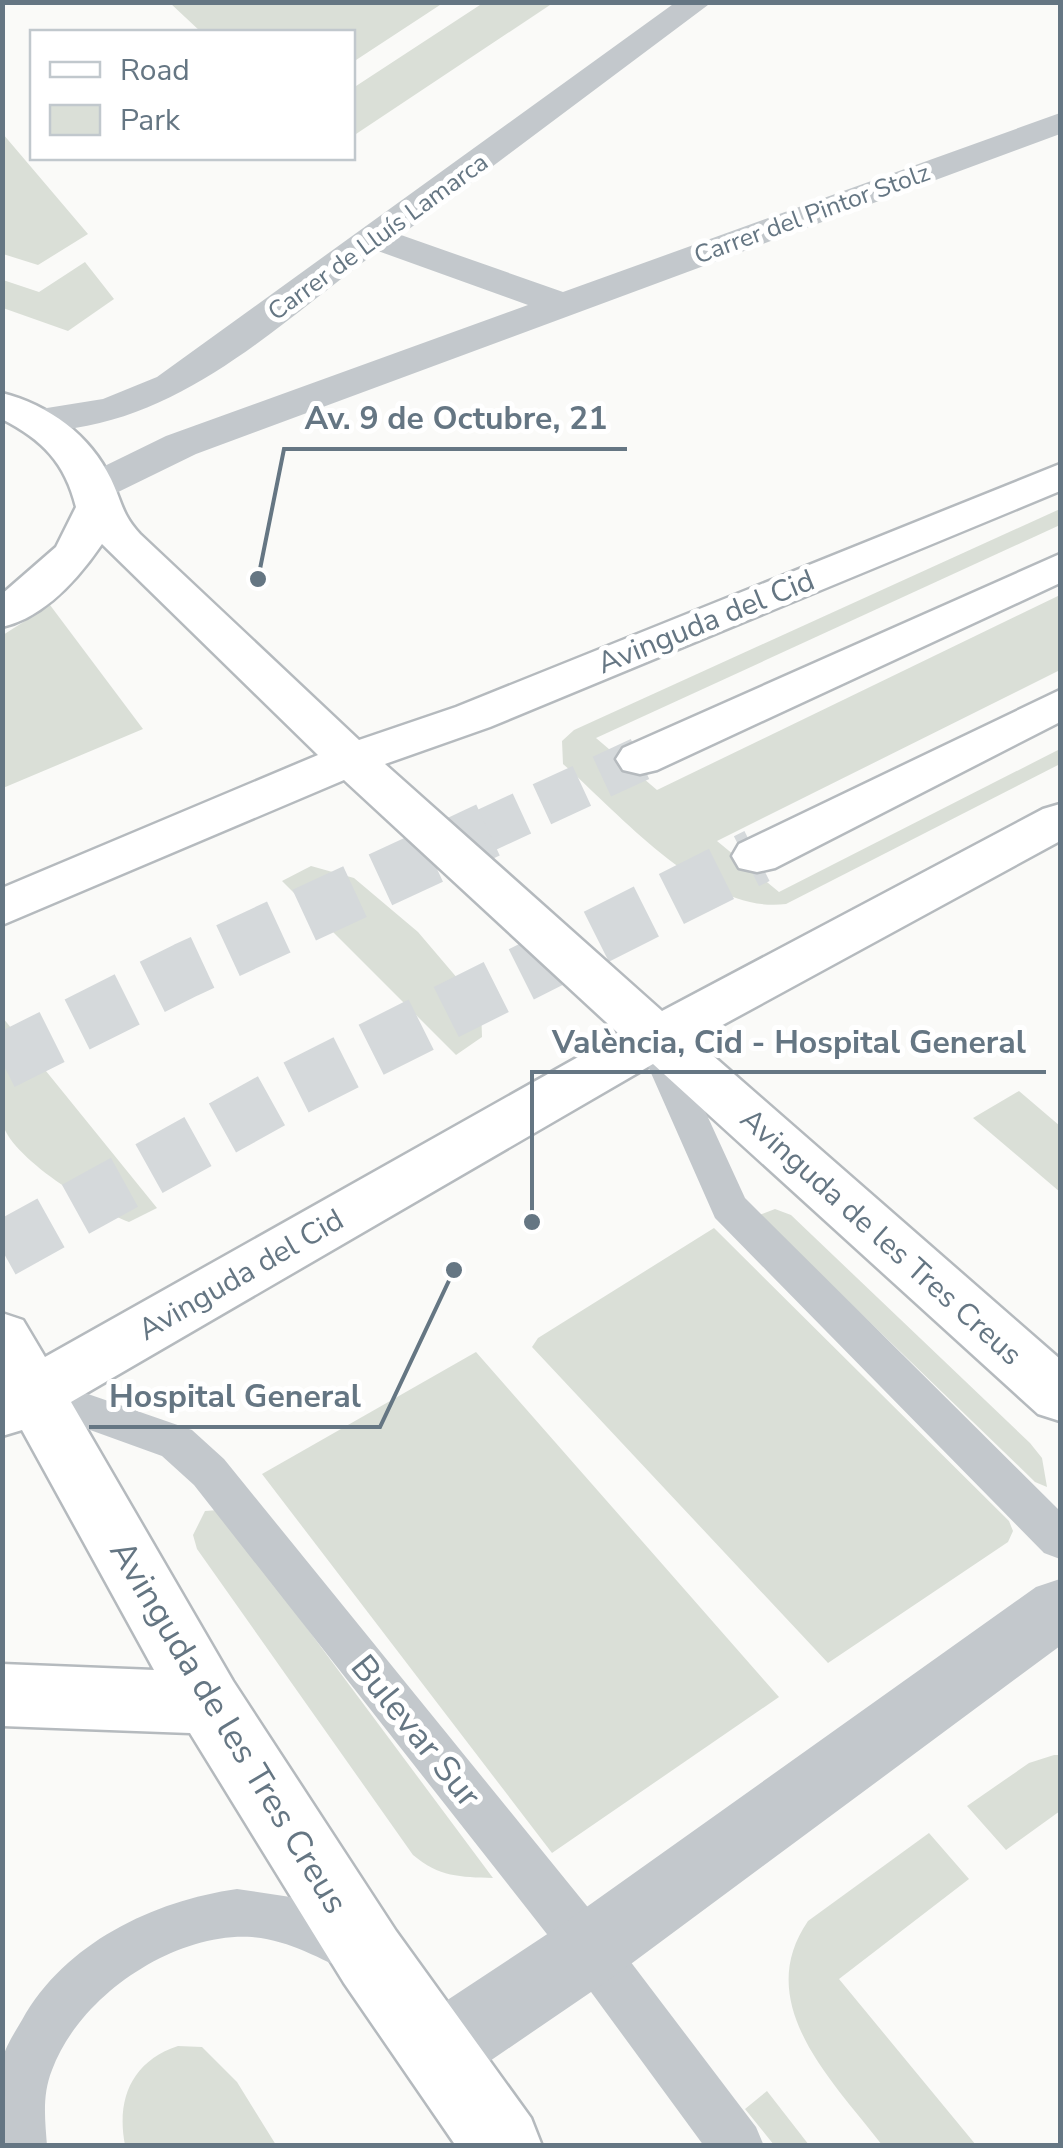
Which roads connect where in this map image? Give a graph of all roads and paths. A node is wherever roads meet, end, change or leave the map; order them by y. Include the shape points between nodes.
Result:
1 (698, 2) edge
2 (1060, 123) edge
3 (378, 239) junction
4 (564, 305) junction
5 (19, 413) edge
6 (1060, 476) edge
7 (96, 498) junction
8 (1060, 567) edge
9 (2, 614) edge
10 (1060, 704) edge
11 (640, 759) tunnel mouth
12 (348, 760) junction
13 (1060, 820) edge
14 (758, 856) tunnel mouth
15 (2, 908) edge
16 (654, 1040) junction
17 (2, 1337) edge
18 (1060, 1396) edge
19 (19, 1402) edge
20 (1060, 1540) edge
21 (1060, 1608) edge
22 (2, 1695) edge
23 (208, 1703) junction
24 (590, 1949) junction
25 (370, 1957) junction
26 (438, 2051) junction
27 (20, 2146) edge
28 (503, 2146) edge
29 (737, 2146) edge

1 - 3 street, Carrer de Lluís Lamarca
2 - 4 street, Carrer del Pintor Stolz
3 - 4 street
3 - 5 street, Carrer de Lluís Lamarca via 170,386 112,410
4 - 7 street, Carrer del Pintor Stolz via 158,454
5 - 7 main road via 66,443
6 - 12 main road, Avinguda del Cid via 472,718
7 - 9 main road via 74,556 51,581
7 - 12 main road via 159,576
8 - 11 main road
10 - 14 main road
12 - 15 main road, Avinguda del Cid
12 - 16 main road
13 - 16 main road, Avinguda del Cid
16 - 18 main road, Avinguda de les Tres Creus
16 - 19 main road, Avinguda del Cid
16 - 20 lane via 729,1207
17 - 19 main road
19 - 23 main road, Avinguda de les Tres Creus
19 - 24 lane, Bulevar Sur via 177,1443 208,1472
21 - 24 street
22 - 23 main road
23 - 25 main road, Avinguda de les Tres Creus
24 - 26 street
24 - 29 lane, Bulevar Sur
25 - 26 main road, Avinguda de les Tres Creus
25 - 27 lane via 288,1917 236,1913 179,1926 117,1958 88,1976 37,2036 18,2093
26 - 28 main road, Avinguda de les Tres Creus

